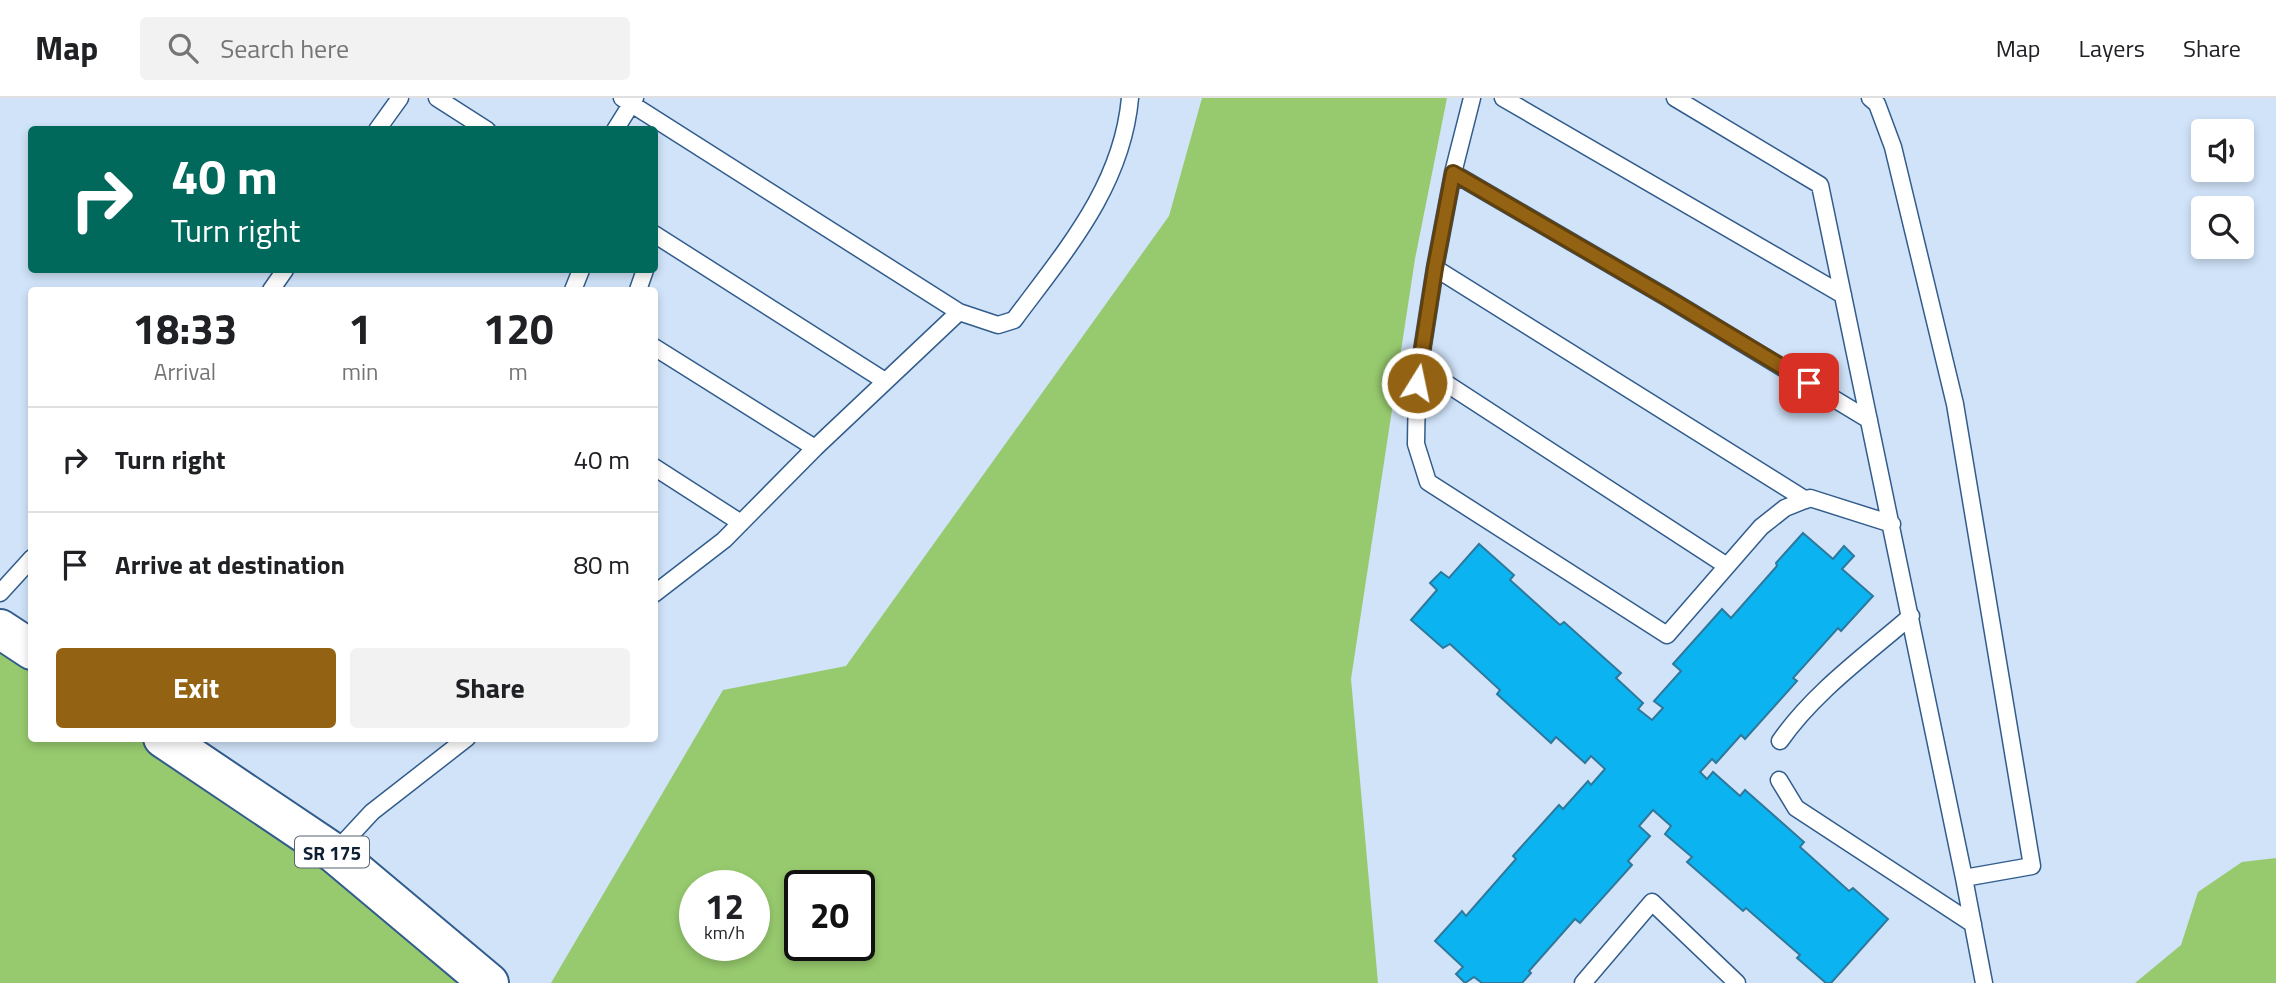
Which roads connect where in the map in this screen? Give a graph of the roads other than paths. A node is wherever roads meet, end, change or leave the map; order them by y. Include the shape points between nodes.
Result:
1 (400, 98) edge
2 (437, 98) edge
3 (1130, 98) edge
4 (1472, 98) edge
5 (1503, 98) edge
6 (1675, 98) edge
7 (1870, 98) edge
8 (629, 100) edge
9 (380, 126) edge
10 (481, 126) edge
11 (617, 126) edge
12 (1453, 173) junction
13 (658, 240) edge
14 (1435, 268) junction
15 (1843, 295) junction
16 (959, 312) junction
17 (658, 350) edge
18 (1421, 367) junction
19 (885, 381) junction
20 (1870, 420) junction
21 (815, 448) junction
22 (658, 470) edge
23 (1806, 500) junction
24 (741, 523) junction
25 (1892, 524) junction
26 (28, 562) edge
27 (1727, 566) junction
28 (658, 591) edge
29 (0, 593) edge
30 (1910, 616) junction
31 (0, 629) edge
32 (28, 647) edge
33 (1780, 741) dead end
34 (169, 742) edge
35 (462, 742) edge
36 (1779, 780) dead end
37 (334, 853) junction
38 (1964, 878) junction
39 (1973, 924) junction
40 (489, 983) edge
41 (1583, 983) edge
42 (1737, 983) edge
43 (1984, 983) edge

1 - 9 lane
2 - 10 lane
3 - 16 lane via 1128,127 1118,159 1089,218 1014,320 998,325
4 - 12 lane
5 - 15 lane
6 - 15 lane via 1820,185
7 - 38 lane via 1877,104 1893,147 1955,404 2032,866
8 - 11 lane
8 - 16 lane
12 - 14 lane
12 - 20 lane
13 - 19 lane
14 - 18 lane
14 - 23 lane
15 - 20 lane
16 - 19 lane
17 - 21 lane
18 - 27 lane
18 - 27 lane via 1416,444 1428,482 1667,635
19 - 21 lane
20 - 25 lane
21 - 24 lane
22 - 24 lane
23 - 25 lane
23 - 27 lane via 1761,527
24 - 28 lane
25 - 30 lane
26 - 29 lane
30 - 33 lane via 1817,698
30 - 38 lane
31 - 32 main road
34 - 37 main road, SR 175
35 - 37 lane via 372,812
36 - 39 lane via 1796,808
37 - 40 main road, SR 175
38 - 39 lane
39 - 43 lane
41 - 42 lane via 1652,902

